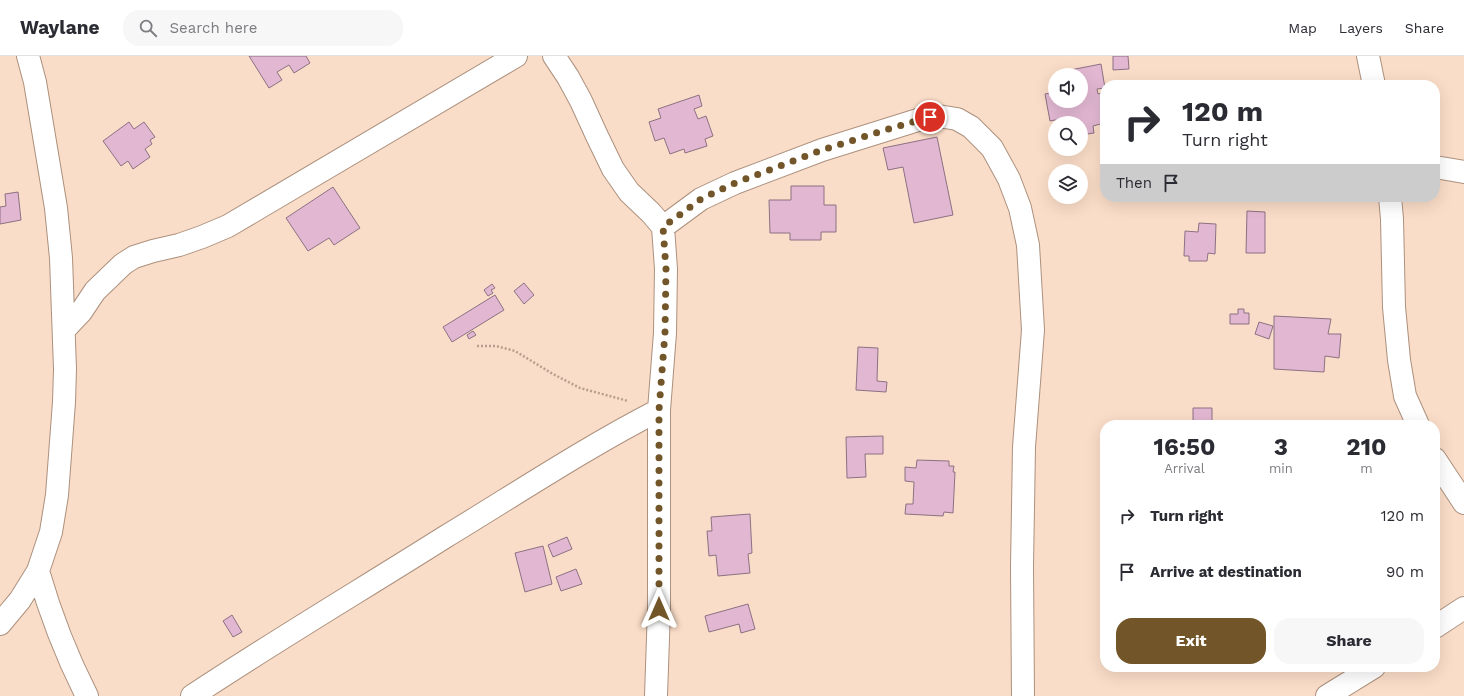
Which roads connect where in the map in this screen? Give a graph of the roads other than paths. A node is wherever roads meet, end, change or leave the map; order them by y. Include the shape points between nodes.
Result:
1 (28, 56) edge
2 (516, 56) edge
3 (554, 56) edge
4 (1368, 56) edge
5 (1373, 80) edge
6 (1440, 168) edge
7 (1464, 172) edge
8 (1390, 202) edge
9 (663, 227) junction
10 (64, 330) junction
11 (655, 413) junction
12 (1416, 420) edge
13 (1440, 467) edge
14 (1464, 503) edge
15 (38, 572) junction
16 (1464, 608) edge
17 (0, 624) edge
18 (1440, 624) edge
19 (1366, 672) edge
20 (87, 696) edge
21 (192, 696) edge
22 (656, 696) edge
23 (1023, 696) edge
24 (1326, 696) edge

1 - 10 street via 35,82 56,208 62,258
2 - 10 street via 228,226 184,243 134,257 109,276
3 - 9 street via 568,76 613,169 629,192
4 - 5 street
6 - 7 street
8 - 12 street via 1394,308 1399,360 1406,396
9 - 11 street via 666,269 665,333
9 - 23 street via 701,199 735,183 822,150 921,119 938,116 957,119 971,127 992,148 1009,179 1020,208 1028,245 1031,284 1033,330 1024,455
10 - 15 street via 64,395 57,495 51,532
11 - 21 street via 486,512
11 - 22 street via 659,609
13 - 14 street
15 - 17 street
15 - 20 street via 61,642
16 - 18 street
19 - 24 street

